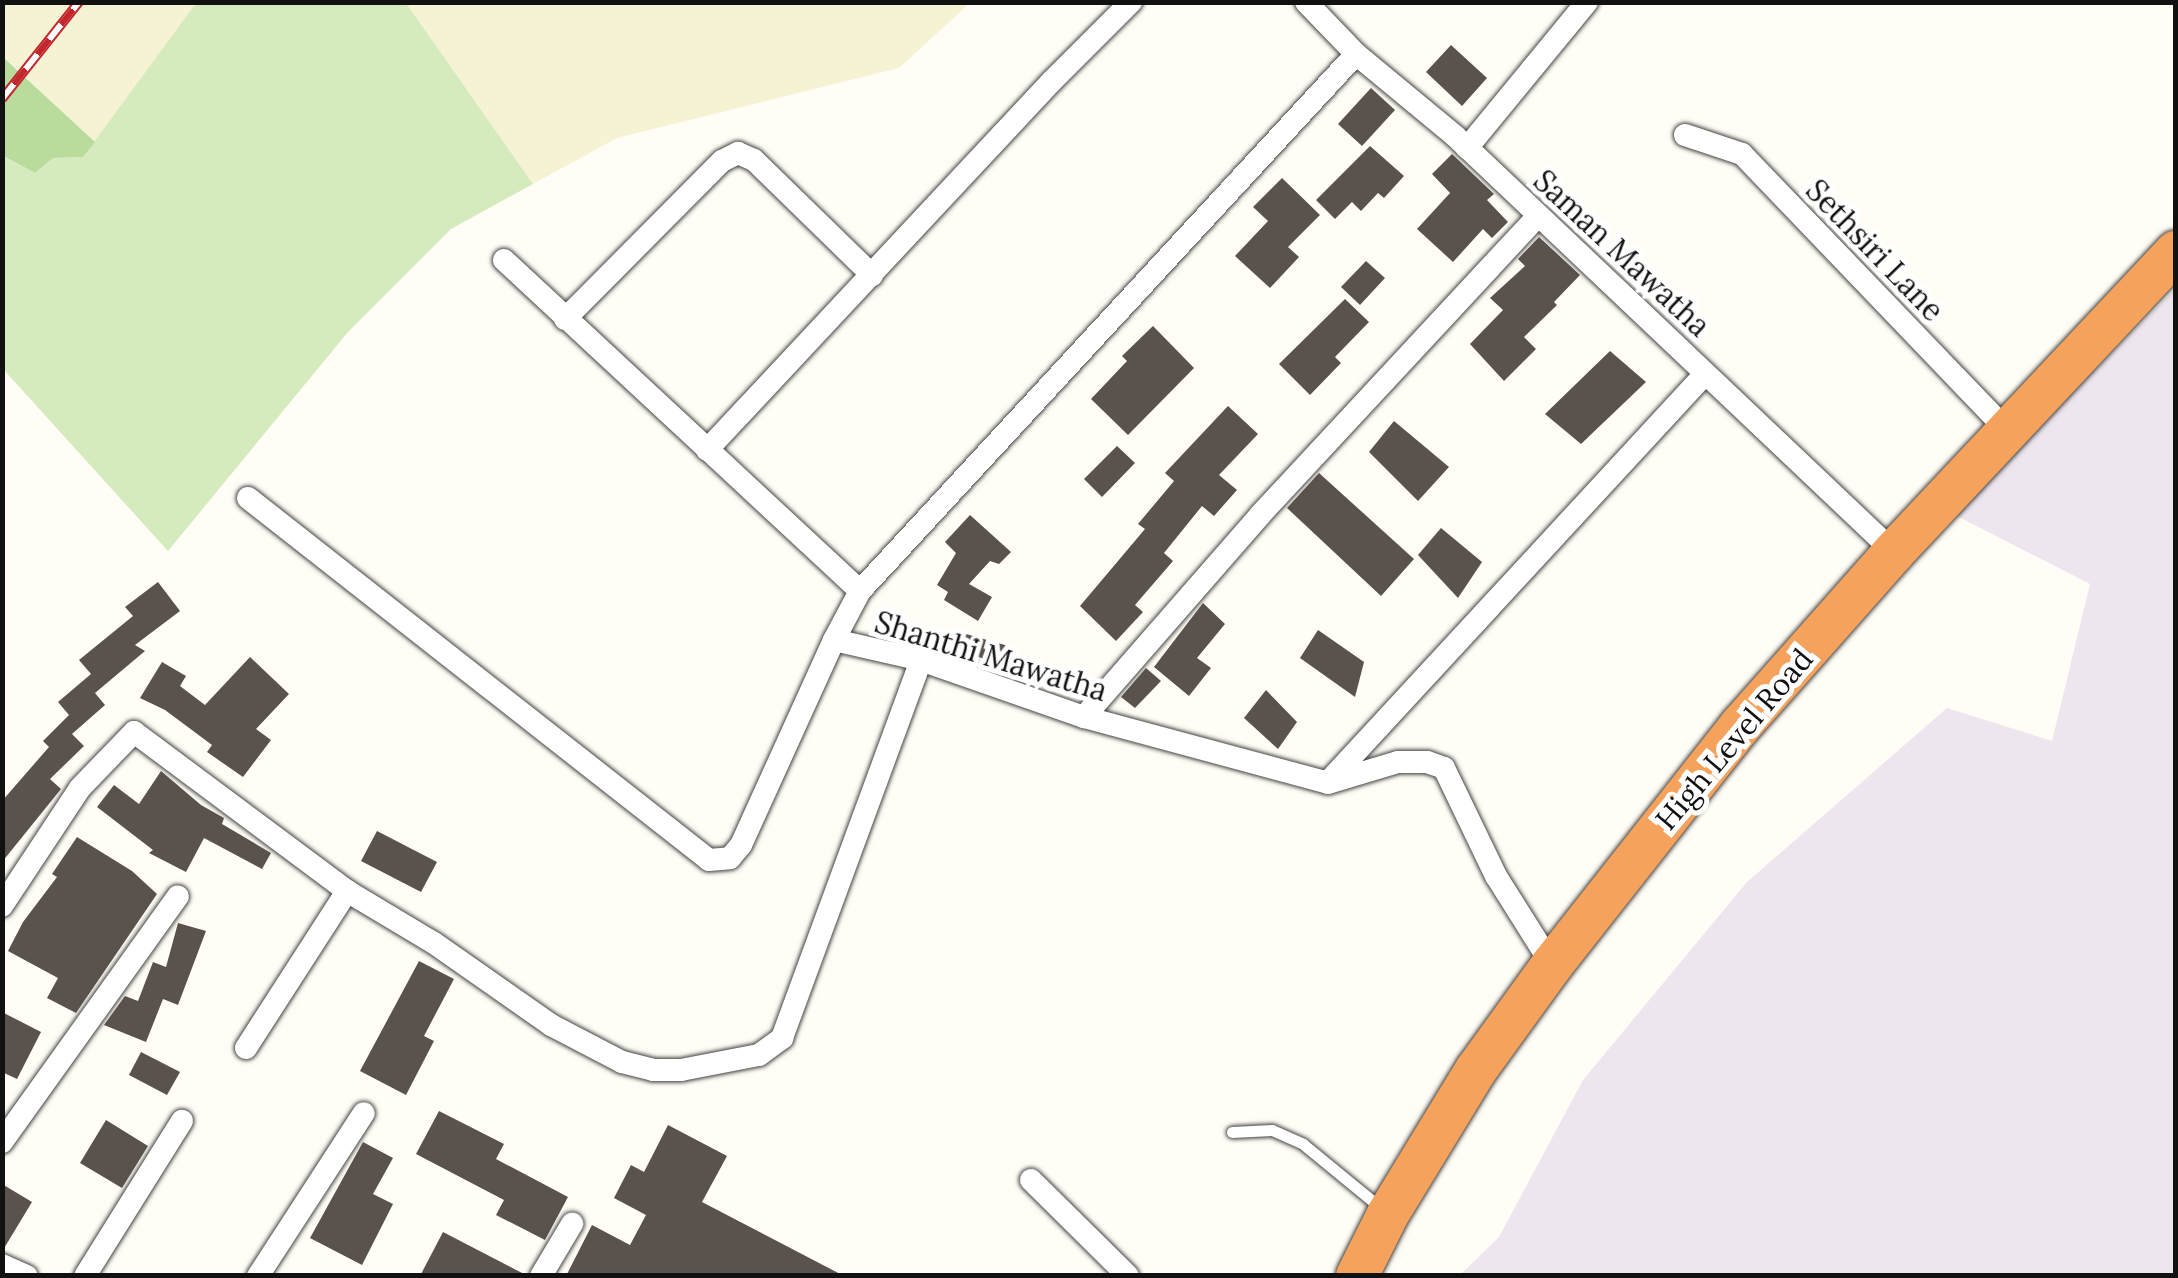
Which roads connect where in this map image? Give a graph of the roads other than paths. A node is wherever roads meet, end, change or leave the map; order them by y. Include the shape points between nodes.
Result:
1 (1132, 2) edge
2 (1306, 2) edge
3 (1587, 2) edge
4 (1356, 54) junction
5 (1684, 135) dead end
6 (1467, 148) junction
7 (1538, 216) junction
8 (2176, 252) edge
9 (504, 260) dead end
10 (872, 275) junction
11 (565, 319) junction
12 (1705, 374) junction
13 (2007, 430) junction
14 (707, 450) junction
15 (248, 498) dead end
16 (1894, 552) junction
17 (860, 591) junction
18 (834, 640) junction
19 (921, 660) junction
20 (1084, 717) junction
21 (1328, 783) junction
22 (347, 892) junction
23 (178, 896) dead end
24 (2, 906) edge
25 (1552, 964) junction
26 (246, 1048) dead end
27 (364, 1113) dead end
28 (182, 1121) dead end
29 (1232, 1132) dead end
30 (2, 1142) edge
31 (1030, 1180) dead end
32 (1388, 1214) junction
33 (572, 1224) dead end
34 (2, 1265) edge
35 (26, 1276) edge
36 (85, 1276) edge
37 (258, 1276) edge
38 (541, 1276) edge
39 (1128, 1276) edge
40 (1357, 1276) edge

1 - 10 street
2 - 4 street, Saman Mawatha
3 - 6 street
4 - 6 street, Saman Mawatha
4 - 17 street
5 - 13 street, Sethsiri Lane via 1742,154
6 - 7 street, Saman Mawatha
7 - 12 street, Saman Mawatha
7 - 20 street via 1260,515
8 - 13 highway, High Level Road
9 - 11 street
10 - 11 street via 738,152
10 - 14 street
11 - 14 street
12 - 16 street, Saman Mawatha
12 - 21 street
13 - 16 highway, High Level Road
14 - 17 street
15 - 18 street, Shanthi Mawatha via 709,860 730,858 741,845
16 - 25 highway, High Level Road via 1741,725
17 - 18 street
18 - 19 street, Shanthi Mawatha
19 - 20 street, Shanthi Mawatha
19 - 22 street via 782,1038 760,1055 681,1070 622,1062 551,1025
20 - 21 street, Shanthi Mawatha
21 - 25 street via 1398,762 1444,768 1496,876
22 - 24 street via 134,732 80,788
22 - 26 street
23 - 30 street
25 - 32 highway, High Level Road via 1476,1070
27 - 37 street
28 - 36 street
29 - 32 lane via 1272,1130 1303,1144
31 - 39 street
32 - 40 highway, High Level Road
33 - 38 street
34 - 35 street

